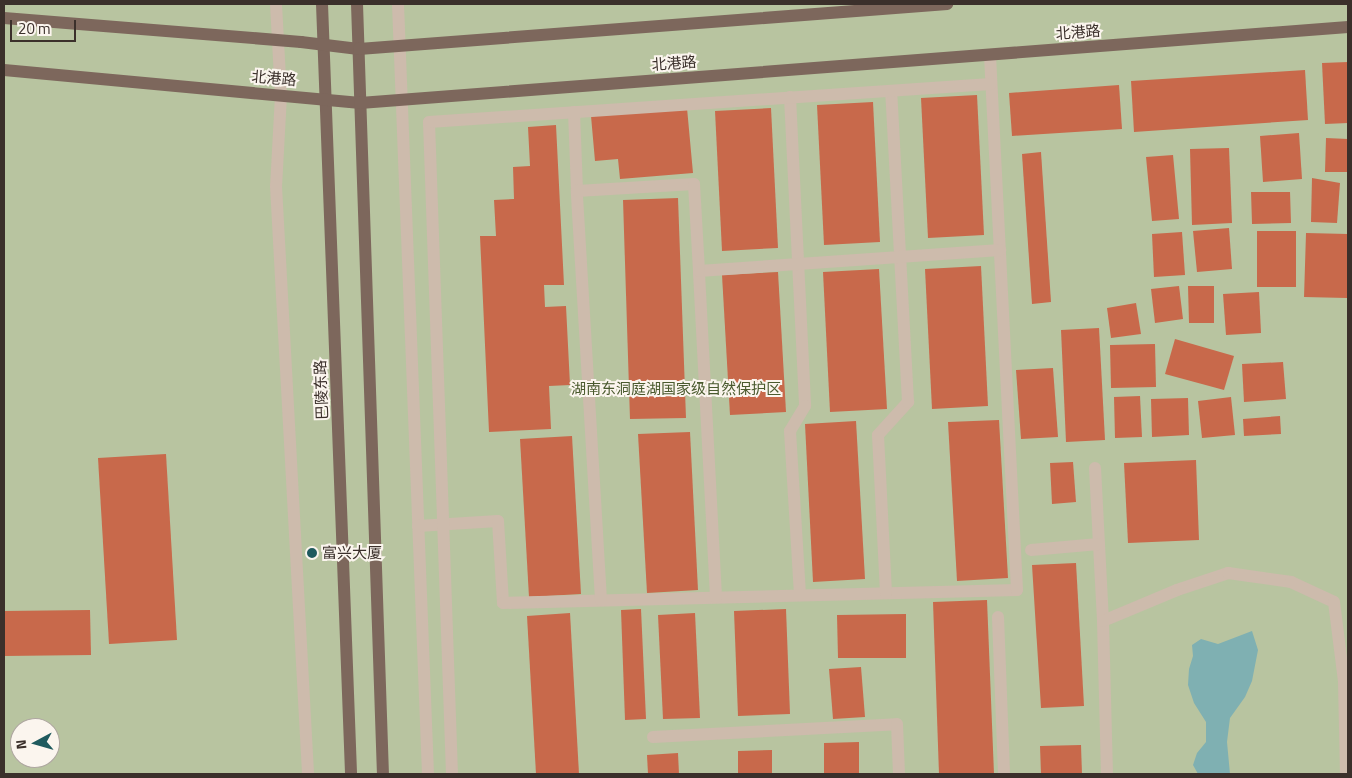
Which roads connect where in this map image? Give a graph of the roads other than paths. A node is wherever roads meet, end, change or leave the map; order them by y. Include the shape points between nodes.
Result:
1 (276, 4) edge
2 (322, 4) edge
3 (357, 4) edge
4 (398, 4) edge
5 (947, 4) edge
6 (4, 18) edge
7 (1348, 27) edge
8 (277, 40) junction
9 (324, 44) junction
10 (399, 46) junction
11 (359, 49) junction
12 (990, 54) junction
13 (4, 70) edge
14 (991, 84) junction
15 (890, 91) junction
16 (281, 95) junction
17 (790, 97) junction
18 (327, 100) junction
19 (402, 100) junction
20 (360, 103) junction
21 (574, 112) junction
22 (577, 191) junction
23 (1000, 250) junction
24 (699, 271) junction
25 (1095, 468) dead end
26 (418, 526) junction
27 (1099, 544) junction
28 (1031, 550) dead end
29 (886, 593) junction
30 (800, 595) junction
31 (716, 597) junction
32 (601, 600) junction
33 (998, 617) dead end
34 (1103, 621) junction
35 (653, 737) dead end
36 (308, 774) edge
37 (351, 774) edge
38 (383, 774) edge
39 (428, 774) edge
40 (452, 774) edge
41 (899, 774) edge
42 (1004, 774) edge
43 (1107, 774) edge
44 (1346, 774) edge

1 - 8 street
2 - 9 main road, 巴陵东路
3 - 11 main road
4 - 10 street
5 - 10 main road
6 - 8 main road
7 - 12 main road, 北港路
8 - 9 main road
8 - 16 street
9 - 11 main road
9 - 18 main road, 巴陵东路
10 - 11 main road
10 - 19 street
11 - 20 main road
12 - 14 street
12 - 19 main road, 北港路
13 - 16 main road, 北港路
14 - 15 street
14 - 23 street
15 - 17 street
15 - 29 street via 908,402 878,435
16 - 18 main road, 北港路
16 - 36 street via 276,186
17 - 21 street
17 - 30 street via 805,406 790,431
18 - 20 main road, 北港路
18 - 37 main road, 巴陵东路
19 - 20 main road, 北港路
19 - 26 street
20 - 38 main road
21 - 22 street
21 - 40 street via 429,122
22 - 24 street via 694,184
22 - 32 street
23 - 24 street
23 - 29 street via 1018,590
24 - 31 street
25 - 27 street
26 - 32 street via 498,520 503,604
26 - 39 street
27 - 28 street
27 - 34 street
29 - 30 street
30 - 31 street
31 - 32 street
33 - 42 street
34 - 43 street
34 - 44 street via 1228,573 1291,582 1334,602 1344,681
35 - 41 street via 897,724

